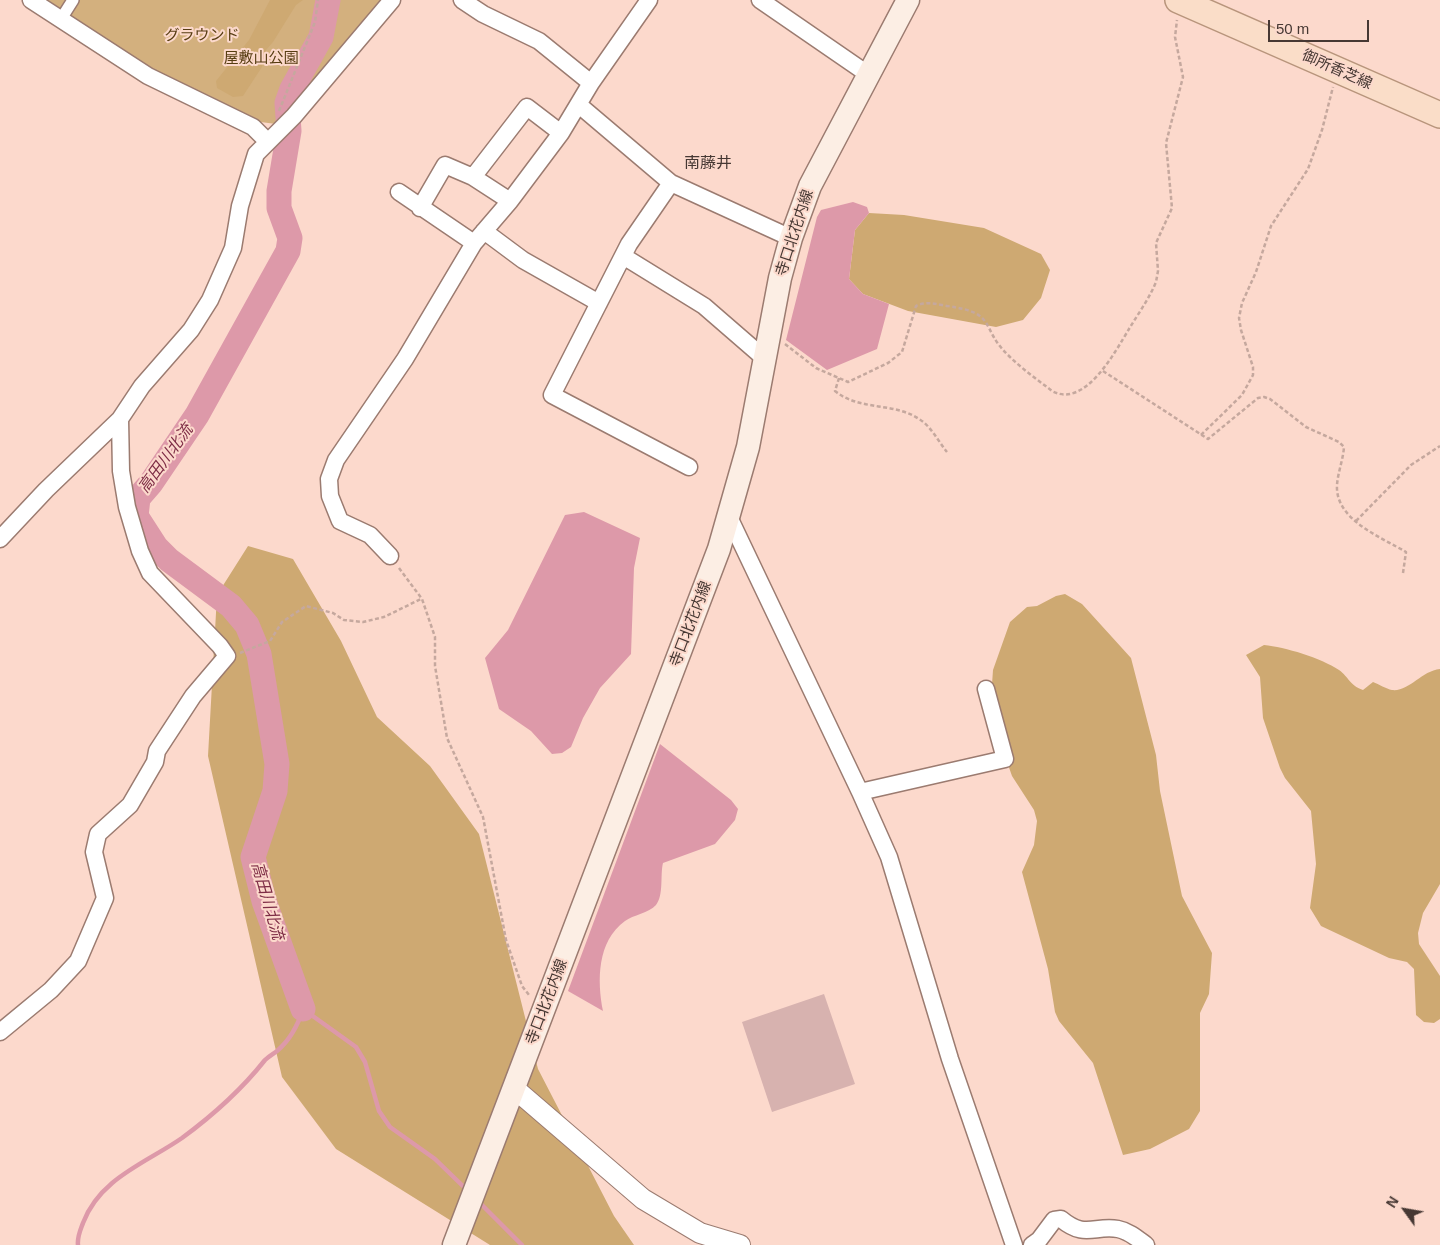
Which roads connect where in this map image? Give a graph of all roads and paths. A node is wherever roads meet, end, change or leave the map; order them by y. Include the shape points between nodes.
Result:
1 (31, 0) edge
2 (73, 0) edge
3 (318, 0) edge
4 (392, 0) edge
5 (462, 0) edge
6 (649, 0) edge
7 (760, 0) edge
8 (908, 0) edge
9 (1181, 1) edge
10 (61, 19) junction
11 (1337, 70) junction
12 (869, 75) junction
13 (591, 83) junction
14 (579, 105) junction
15 (1440, 115) edge
16 (281, 130) junction
17 (561, 133) junction
18 (268, 142) junction
19 (473, 177) junction
20 (671, 183) junction
21 (399, 192) dead end
22 (510, 201) junction
23 (420, 208) junction
24 (479, 237) junction
25 (791, 238) junction
26 (623, 256) junction
27 (599, 303) junction
28 (769, 332) junction
29 (764, 358) junction
30 (1103, 371) junction
31 (838, 378) junction
32 (120, 419) junction
33 (1201, 435) junction
34 (1440, 446) edge
35 (946, 452) dead end
36 (689, 467) dead end
37 (729, 517) junction
38 (1356, 521) junction
39 (0, 539) edge
40 (390, 556) joint
41 (1404, 573) dead end
42 (422, 598) junction
43 (227, 656) junction
44 (986, 689) dead end
45 (860, 792) junction
46 (543, 1012) junction
47 (0, 1032) edge
48 (515, 1089) junction
49 (454, 1245) edge
50 (740, 1245) edge
51 (1014, 1245) edge
52 (1032, 1245) edge
53 (1146, 1245) edge

1 - 10 street
2 - 10 street
3 - 16 path via 315,22 278,109
4 - 16 street
5 - 13 street via 538,41
6 - 13 street
7 - 12 street
8 - 12 main road, 寺口北花内線
9 - 11 main road, 御所香芝線
9 - 30 path via 1175,37 1183,77 1166,143 1172,208 1156,243 1156,282
10 - 18 street via 148,76 253,127
11 - 15 main road, 御所香芝線
11 - 33 path via 1316,150 1300,184 1271,226 1242,303 1241,330 1253,375 1242,395
12 - 25 main road, 寺口北花内線 via 810,186
13 - 14 street
14 - 17 street
14 - 20 street
16 - 18 street
17 - 19 street via 527,107
17 - 22 street
18 - 32 street via 256,154 240,206 233,248 210,300 191,330 142,386
19 - 22 street
19 - 23 street via 445,165
20 - 25 street
20 - 26 street
21 - 23 street
22 - 24 street
23 - 24 street
24 - 27 street
24 - 40 street via 405,359 336,460 329,479 330,496 340,521 370,536
25 - 28 main road, 寺口北花内線
26 - 27 street
26 - 29 street via 704,306
27 - 36 street via 552,395
28 - 29 main road, 寺口北花内線
28 - 31 path via 811,364
29 - 37 main road, 寺口北花内線 via 748,447
30 - 31 path via 1082,389 1069,395 1059,395 1009,356 981,316 965,308 924,302 914,309 906,344 895,359 848,382
30 - 33 path
31 - 35 path via 835,391 846,400 911,414 921,420
32 - 39 street
32 - 43 street via 121,471 140,551 150,573
33 - 38 path via 1208,440 1258,398 1270,399 1306,427 1344,447 1338,497 1342,507
34 - 38 path via 1411,465
37 - 45 street
37 - 46 main road, 寺口北花内線
38 - 41 path via 1406,552
40 - 42 path
42 - 43 path via 384,617 364,622 344,620 333,613 306,606 282,622 270,641 252,650
42 - 46 path via 435,637 435,666 447,738 483,816 506,940 522,986
43 - 47 street via 193,696 158,751 130,806 98,834 94,852 105,898 78,961 51,990
44 - 45 street via 1005,759
45 - 51 street via 889,857 950,1059
46 - 48 main road, 寺口北花内線
48 - 49 main road, 寺口北花内線
48 - 50 street via 648,1202 700,1232
52 - 53 street via 1054,1220 1061,1219 1085,1232 1116,1228 1127,1231

